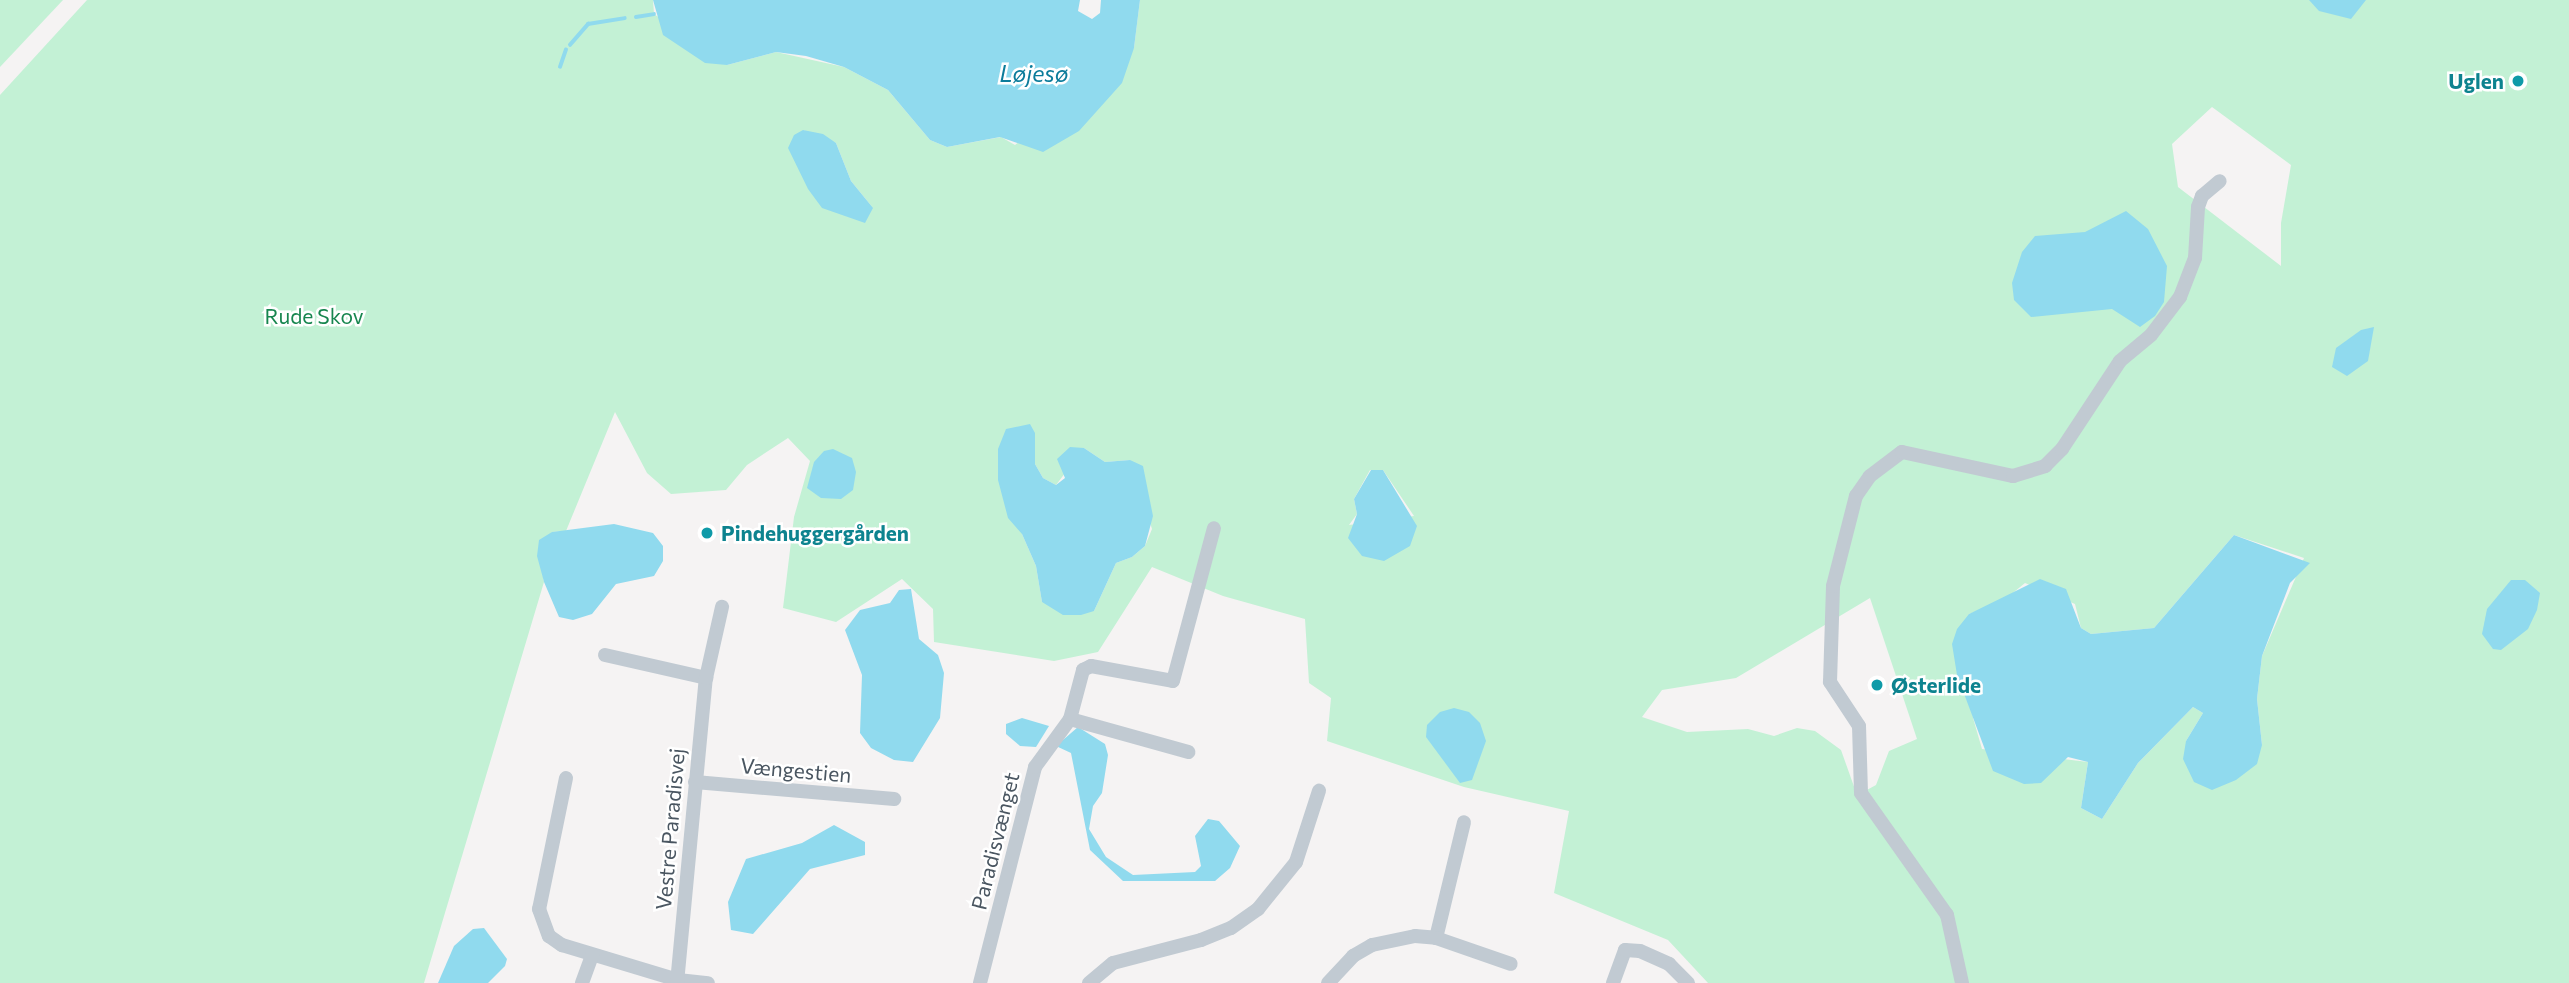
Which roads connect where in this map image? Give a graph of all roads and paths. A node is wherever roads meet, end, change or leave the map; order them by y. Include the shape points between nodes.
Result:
1 (2220, 181) dead end
2 (1214, 527) dead end
3 (722, 607) dead end
4 (606, 656) dead end
5 (706, 678) junction
6 (1070, 719) junction
7 (1188, 752) dead end
8 (566, 778) dead end
9 (695, 782) junction
10 (1319, 791) dead end
11 (894, 799) dead end
12 (1464, 822) dead end
13 (1436, 938) junction
14 (592, 955) junction
15 (1511, 964) dead end
16 (678, 982) edge
17 (582, 983) edge
18 (708, 983) edge
19 (980, 983) edge
20 (1089, 983) edge
21 (1328, 983) edge
22 (1614, 983) edge
23 (1688, 983) edge
24 (1962, 983) edge

1 - 24 street via 2202,196 2198,207 2196,258 2180,297 2151,335 2120,361 2062,449 2045,466 2004,475 1902,452 1870,476 1856,496 1833,586 1830,682 1859,726 1861,793 1947,915
2 - 6 street, Paradisvænget via 1173,681 1091,666 1083,670
3 - 5 street, Vestre Paradisvej
4 - 5 street
5 - 9 street, Vestre Paradisvej
6 - 7 street
6 - 19 street, Paradisvænget via 1035,766
8 - 14 street via 539,909 549,936
9 - 11 street, Vængestien
9 - 16 street, Vestre Paradisvej
10 - 20 street via 1296,862 1258,909 1231,928 1201,940 1113,963
12 - 13 street
13 - 15 street
13 - 21 street via 1415,936 1372,945 1353,956
14 - 16 street
14 - 17 street
16 - 18 street
22 - 23 street via 1625,950 1640,951 1669,964

